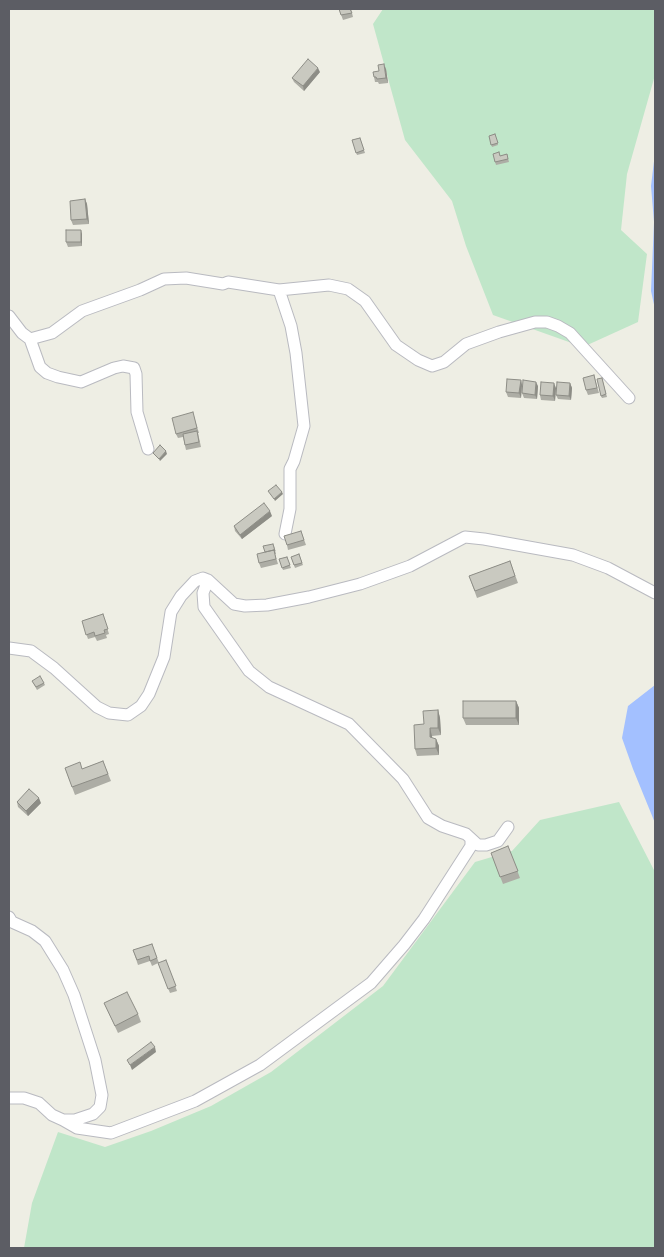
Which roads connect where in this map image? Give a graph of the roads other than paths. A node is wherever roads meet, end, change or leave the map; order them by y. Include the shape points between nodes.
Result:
1 (279, 290) junction
2 (9, 316) edge
3 (30, 339) junction
4 (629, 398) dead end
5 (148, 449) dead end
6 (285, 534) edge
7 (208, 580) junction
8 (655, 593) edge
9 (9, 648) edge
10 (508, 827) dead end
11 (471, 840) junction
12 (9, 918) edge
13 (9, 1098) edge
14 (63, 1120) junction

1 - 3 street via 228,282 164,279 82,311 52,333
1 - 4 street via 329,285 348,289 364,301 396,345 432,366 444,362 466,344 535,322 548,322 570,333
1 - 6 street via 296,353 304,426 290,469 290,509
2 - 3 street
3 - 5 street via 40,367 58,377 81,382 114,368 134,368 137,412
7 - 8 street via 234,604 267,605 386,575 465,537 573,555 608,568
7 - 9 street via 195,581 171,612 164,657 149,694 141,706 128,715 109,713 96,707 31,651
7 - 11 street via 203,593 204,606 249,672 269,687 350,724 404,779 428,818 466,834
10 - 11 street via 498,841 478,845
11 - 14 street via 472,846 424,919 371,983 260,1065 195,1101 111,1133 76,1128
12 - 14 street via 32,930 54,953 74,995 95,1060 102,1094 100,1107 93,1114
13 - 14 street via 39,1103

